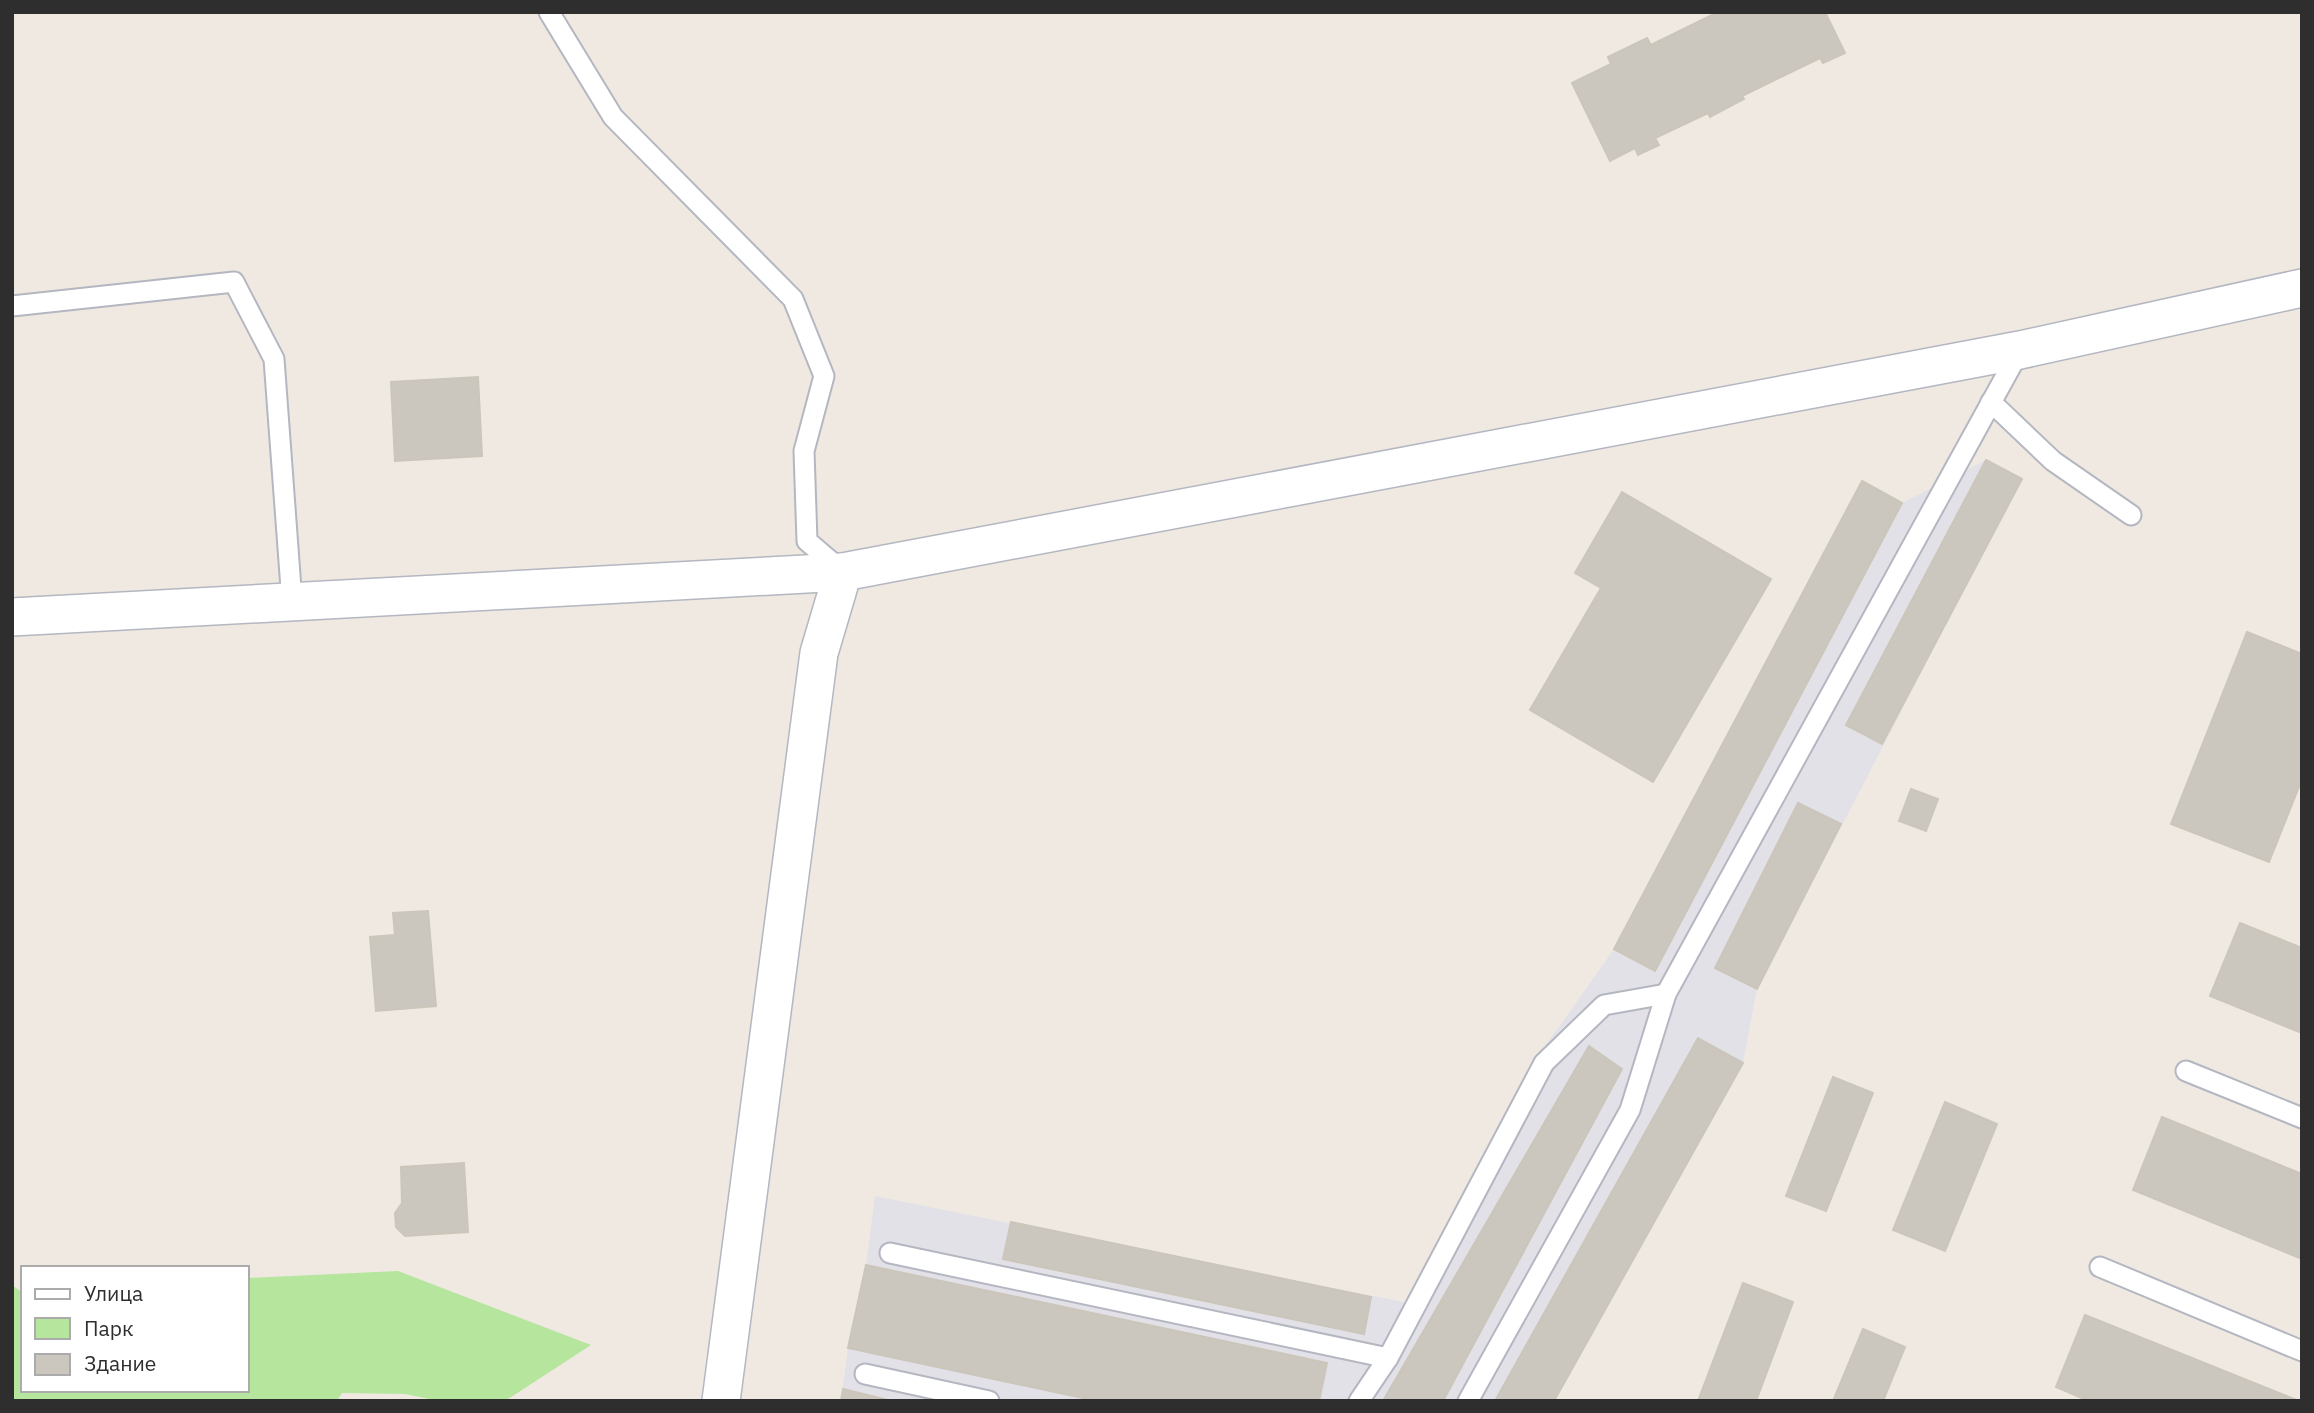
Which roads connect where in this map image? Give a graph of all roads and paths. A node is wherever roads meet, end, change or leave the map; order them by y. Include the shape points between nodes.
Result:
1 (549, 12) edge
2 (2302, 288) edge
3 (12, 306) edge
4 (2020, 350) junction
5 (1991, 402) junction
6 (2131, 515) dead end
7 (843, 572) junction
8 (292, 602) junction
9 (12, 617) edge
10 (1666, 994) junction
11 (2186, 1071) dead end
12 (2302, 1118) edge
13 (890, 1253) dead end
14 (2100, 1267) dead end
15 (2302, 1351) edge
16 (1388, 1358) junction
17 (865, 1374) dead end
18 (721, 1401) edge
19 (989, 1401) edge
20 (1359, 1401) edge
21 (1468, 1401) edge

1 - 7 lane via 613,117 793,299 824,376 804,451 807,541
2 - 4 street
3 - 8 lane via 234,282 274,359
4 - 5 lane
4 - 7 street
5 - 6 lane via 2053,461
5 - 10 lane
7 - 8 street
7 - 18 street via 818,653
8 - 9 street
10 - 16 lane via 1604,1005 1544,1063
10 - 21 lane via 1630,1110
11 - 12 lane
13 - 16 lane
14 - 15 lane
16 - 20 lane
17 - 19 lane

